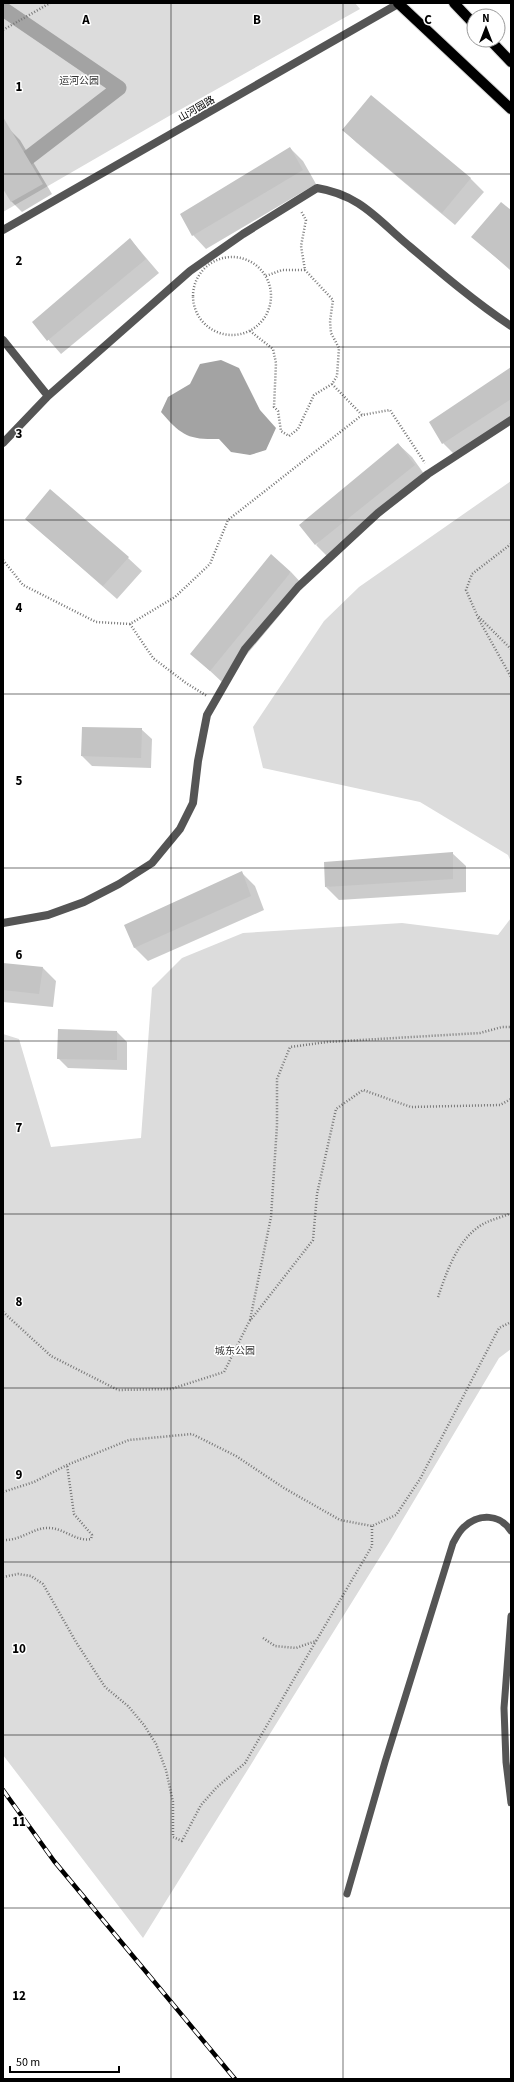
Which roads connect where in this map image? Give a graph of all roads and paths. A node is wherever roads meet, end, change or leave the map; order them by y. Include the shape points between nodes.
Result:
1 (50, 3) edge
2 (398, 3) edge
3 (454, 3) edge
4 (466, 16) edge
5 (3, 30) edge
6 (498, 48) edge
7 (511, 62) edge
8 (511, 109) edge
9 (295, 201) junction
10 (3, 230) edge
11 (305, 270) junction
12 (266, 276) junction
13 (511, 326) edge
14 (250, 331) junction
15 (3, 340) edge
16 (332, 384) junction
17 (48, 396) junction
18 (362, 415) junction
19 (511, 420) edge
20 (3, 443) edge
21 (431, 472) junction
22 (511, 544) edge
23 (3, 560) edge
24 (477, 615) junction
25 (130, 624) junction
26 (511, 649) edge
27 (511, 678) edge
28 (215, 700) junction
29 (3, 923) edge
30 (511, 1027) edge
31 (511, 1099) edge
32 (511, 1214) edge
33 (438, 1297) dead end
34 (3, 1312) edge
35 (249, 1322) junction
36 (511, 1322) edge
37 (67, 1465) junction
38 (3, 1492) edge
39 (372, 1526) junction
40 (511, 1531) edge
41 (3, 1540) edge
42 (3, 1577) edge
43 (511, 1616) edge
44 (263, 1638) dead end
45 (316, 1641) junction
46 (509, 1779) edge
47 (511, 1803) edge
48 (347, 1894) dead end

1 - 5 path
2 - 8 main road
2 - 10 street, 山河园路
3 - 4 main road
6 - 7 main road
9 - 11 path via 306,220 301,246
9 - 13 street via 317,188 333,191 366,207 408,245
9 - 17 street via 190,271
11 - 12 path via 282,270
11 - 16 path via 333,300 331,333 339,348 339,366
12 - 14 path via 272,295 270,308 264,320
12 - 14 path via 263,270 252,262 240,257 227,257 214,261 204,268 193,290 193,303 197,315 205,325 229,336
14 - 16 path via 273,349 276,363 274,407 278,411 281,431 285,434 289,436 298,429 314,395
15 - 17 street
16 - 18 path
17 - 20 street
18 - 21 path via 390,410
18 - 25 path via 228,520 210,564 175,597
19 - 21 street
21 - 28 street via 378,513 298,587 245,649
22 - 24 path via 472,574 466,590
23 - 25 path via 23,585 96,622
24 - 26 path
24 - 27 path
25 - 28 path via 153,658 186,684
28 - 29 street via 207,715 193,803 180,829 152,863 84,902 48,915
30 - 35 path via 480,1033 327,1042 290,1047 277,1079 271,1217
31 - 35 path via 500,1105 411,1107 363,1090 336,1109 318,1194 313,1240
32 - 33 path via 484,1224 465,1240 448,1268
34 - 35 path via 51,1356 118,1390 171,1389 224,1372
36 - 39 path via 499,1328 420,1479 396,1515
37 - 38 path via 34,1482
37 - 39 path via 129,1440 192,1434 236,1456 284,1488 340,1520
37 - 41 path via 74,1514 92,1536 91,1539 85,1540 58,1529 48,1528
39 - 45 path via 372,1546
40 - 48 lane via 505,1522 480,1518 464,1527 452,1543
42 - 45 path via 18,1574 31,1576 43,1584 105,1687 128,1706 144,1725 156,1744 166,1770 173,1802 173,1837 182,1841 201,1804 245,1762
43 - 46 lane via 504,1708
44 - 45 path via 275,1646 296,1648
46 - 47 lane

